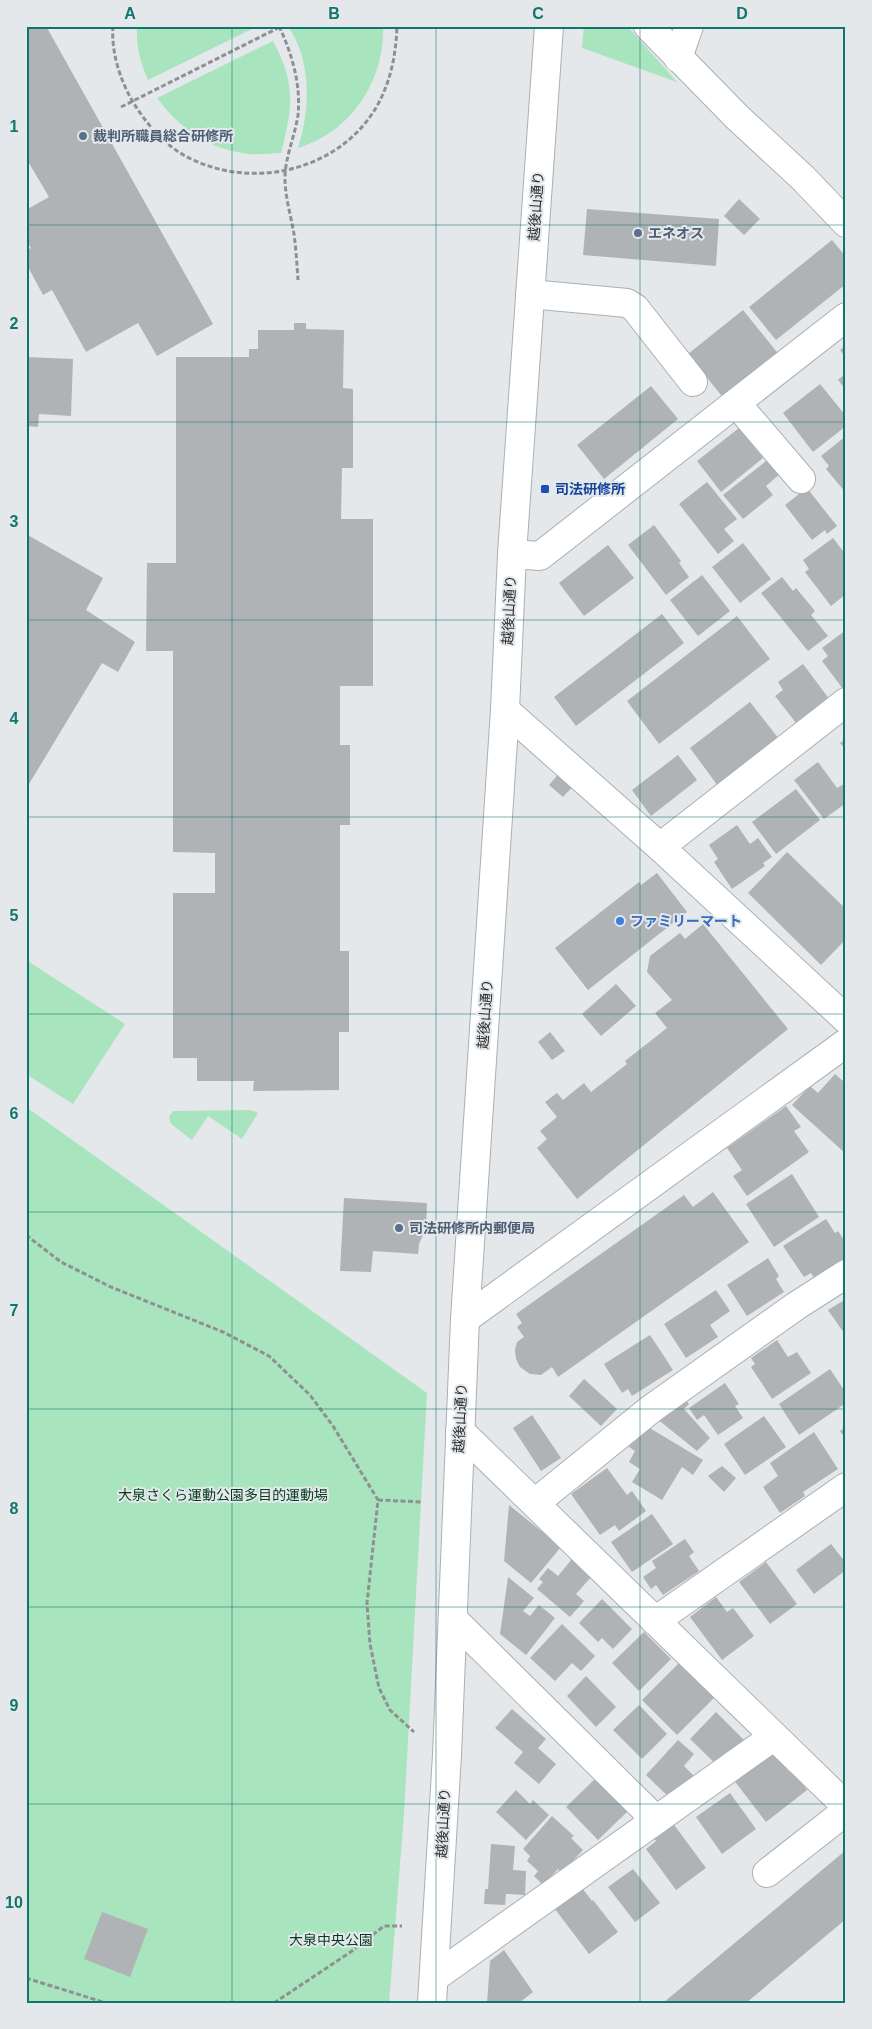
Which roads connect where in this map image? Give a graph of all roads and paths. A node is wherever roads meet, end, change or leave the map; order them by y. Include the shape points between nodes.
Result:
1 (114, 26) edge
2 (280, 26) edge
3 (397, 26) edge
4 (548, 26) edge
5 (648, 26) edge
6 (689, 26) edge
7 (678, 58) junction
8 (132, 101) junction
9 (121, 107) dead end
10 (285, 171) junction
11 (843, 215) edge
12 (298, 280) dead end
13 (530, 294) junction
14 (846, 317) edge
15 (693, 382) dead end
16 (736, 403) junction
17 (800, 479) dead end
18 (512, 554) junction
19 (846, 702) edge
20 (505, 710) junction
21 (660, 847) junction
22 (846, 1018) edge
23 (846, 1043) edge
24 (26, 1235) edge
25 (846, 1274) edge
26 (465, 1319) junction
27 (460, 1431) junction
28 (846, 1487) edge
29 (378, 1500) junction
30 (535, 1503) junction
31 (457, 1504) junction
32 (452, 1619) junction
33 (656, 1621) junction
34 (773, 1737) junction
35 (447, 1755) junction
36 (846, 1806) edge
37 (846, 1811) edge
38 (656, 1820) junction
39 (767, 1873) dead end
40 (438, 1926) junction
41 (26, 1978) edge
42 (433, 1990) edge
43 (106, 2003) edge
44 (274, 2003) edge

1 - 8 path via 116,61
2 - 8 path
2 - 10 path via 294,66 298,99 298,115
3 - 10 path via 396,52 389,80 359,129 337,149 311,163
4 - 13 street, 越後山通り
5 - 7 street
6 - 7 street
7 - 11 street
8 - 9 path
8 - 10 path via 142,118 164,141 190,159 220,170 252,175
10 - 12 path
13 - 15 street via 627,303 635,308
13 - 18 street, 越後山通り
14 - 16 street
16 - 17 street
16 - 18 street via 540,556
18 - 20 street, 越後山通り
19 - 21 street
20 - 21 street
20 - 26 street, 越後山通り
21 - 22 street
23 - 26 street
24 - 29 path via 62,1262 102,1283 223,1332 269,1356 310,1394
25 - 30 street via 651,1410
26 - 27 street, 越後山通り
27 - 30 street
27 - 31 street, 越後山通り
28 - 33 street
29 - 31 path
29 - 35 path via 367,1602 378,1688 390,1710 406,1726
30 - 33 street
31 - 32 street, 越後山通り
32 - 35 street, 越後山通り
32 - 38 street
33 - 34 street
34 - 36 street
34 - 38 street
35 - 40 street, 越後山通り
37 - 39 street
38 - 42 street
40 - 42 street, 越後山通り
40 - 44 path via 384,1926
41 - 43 path

